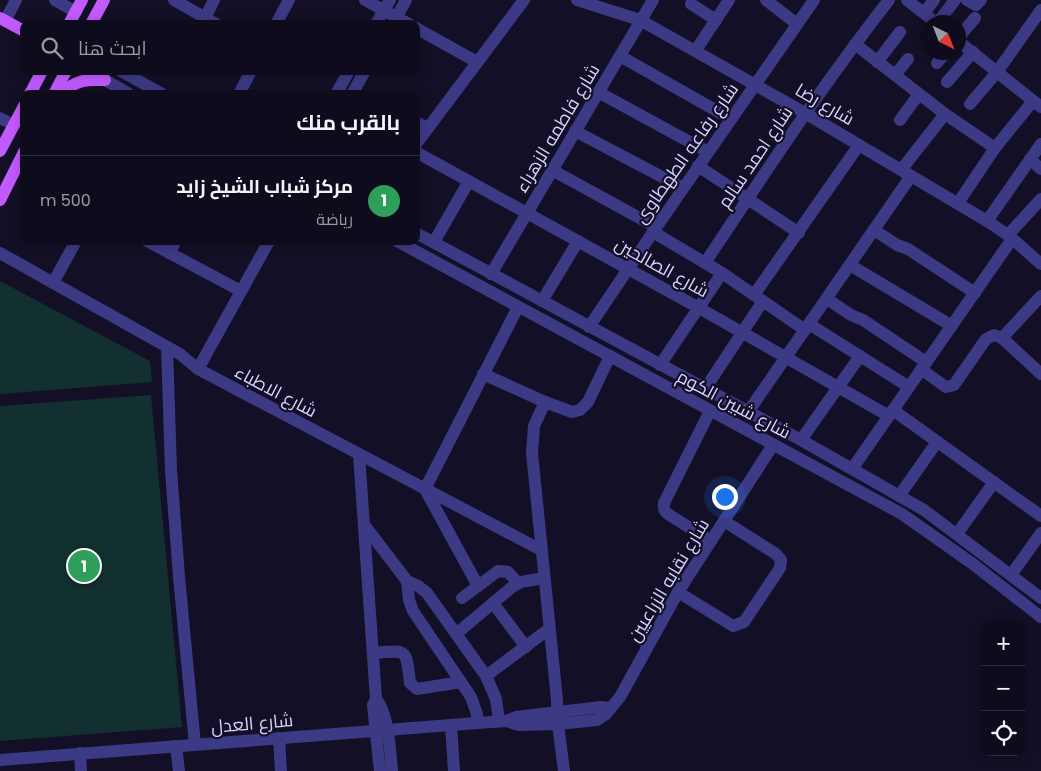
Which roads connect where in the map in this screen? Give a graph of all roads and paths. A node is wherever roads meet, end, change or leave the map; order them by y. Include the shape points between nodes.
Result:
1 (16, 0) edge
2 (54, 0) edge
3 (82, 0) edge
4 (104, 0) edge
5 (174, 0) edge
6 (214, 0) edge
7 (289, 0) edge
8 (365, 0) edge
9 (406, 0) edge
10 (524, 0) edge
11 (577, 0) edge
12 (653, 0) edge
13 (729, 0) edge
14 (766, 0) edge
15 (814, 0) edge
16 (889, 0) edge
17 (907, 0) edge
18 (934, 0) edge
19 (955, 0) edge
20 (967, 0) edge
21 (981, 0) edge
22 (1035, 0) edge
23 (691, 4) dead end
24 (387, 5) edge
25 (1040, 11) edge
26 (76, 12) junction
27 (924, 13) junction
28 (927, 15) edge
29 (942, 15) edge
30 (974, 18) dead end
31 (71, 20) edge
32 (94, 20) edge
33 (209, 20) edge
34 (211, 20) edge
35 (278, 20) edge
36 (378, 20) edge
37 (395, 20) edge
38 (640, 20) junction
39 (716, 20) junction
40 (5, 21) edge
41 (797, 24) junction
42 (966, 29) edge
43 (20, 30) edge
44 (420, 30) edge
45 (900, 32) dead end
46 (20, 35) edge
47 (855, 44) junction
48 (966, 47) edge
49 (696, 50) junction
50 (972, 52) junction
51 (620, 56) junction
52 (908, 59) dead end
53 (939, 60) edge
54 (477, 62) junction
55 (877, 62) junction
56 (937, 63) dead end
57 (997, 72) junction
58 (35, 75) edge
59 (40, 75) edge
60 (64, 75) edge
61 (97, 75) edge
62 (127, 75) edge
63 (249, 75) edge
64 (347, 75) edge
65 (363, 75) edge
66 (895, 75) junction
67 (105, 80) junction
68 (947, 82) dead end
69 (755, 84) junction
70 (33, 90) edge
71 (56, 90) edge
72 (65, 90) edge
73 (122, 90) edge
74 (155, 90) edge
75 (241, 90) edge
76 (338, 90) edge
77 (354, 90) edge
78 (598, 92) junction
79 (920, 94) junction
80 (970, 104) dead end
81 (1039, 105) edge
82 (805, 113) junction
83 (20, 114) edge
84 (946, 114) junction
85 (0, 118) edge
86 (731, 119) junction
87 (900, 120) dead end
88 (420, 124) edge
89 (14, 126) junction
90 (428, 128) junction
91 (575, 131) junction
92 (420, 139) edge
93 (859, 144) junction
94 (1041, 144) edge
95 (995, 148) junction
96 (0, 151) edge
97 (708, 152) junction
98 (420, 154) edge
99 (1030, 159) junction
100 (20, 160) edge
101 (698, 166) junction
102 (1041, 169) edge
103 (552, 170) junction
104 (906, 173) junction
105 (469, 181) junction
106 (683, 188) junction
107 (748, 199) junction
108 (1041, 199) edge
109 (0, 200) edge
110 (958, 204) junction
111 (526, 213) junction
112 (987, 221) junction
113 (654, 229) junction
114 (874, 230) junction
115 (799, 233) junction
116 (420, 235) edge
117 (1010, 237) junction
118 (578, 241) junction
119 (434, 242) junction
120 (74, 245) edge
121 (154, 245) edge
122 (174, 245) edge
123 (267, 245) edge
124 (404, 245) edge
125 (169, 253) junction
126 (0, 254) edge
127 (705, 263) junction
128 (1041, 264) edge
129 (850, 265) junction
130 (628, 268) junction
131 (722, 273) junction
132 (491, 274) junction
133 (53, 283) junction
134 (241, 291) junction
135 (975, 293) junction
136 (1041, 296) edge
137 (759, 298) junction
138 (827, 298) junction
139 (542, 301) junction
140 (518, 307) junction
141 (699, 308) junction
142 (589, 326) junction
143 (952, 326) junction
144 (807, 327) junction
145 (742, 332) junction
146 (1002, 338) junction
147 (167, 347) junction
148 (610, 356) junction
149 (860, 356) junction
150 (787, 357) junction
151 (660, 365) junction
152 (924, 365) junction
153 (1038, 367) edge
154 (198, 369) junction
155 (483, 374) junction
156 (838, 386) junction
157 (909, 387) junction
158 (705, 389) junction
159 (545, 402) junction
160 (710, 411) junction
161 (748, 412) junction
162 (891, 413) junction
163 (800, 440) junction
164 (938, 442) junction
165 (773, 445) junction
166 (359, 455) junction
167 (852, 469) junction
168 (994, 482) junction
169 (425, 490) junction
170 (899, 496) junction
171 (1041, 516) edge
172 (724, 521) junction
173 (364, 526) junction
174 (1041, 533) edge
175 (957, 534) junction
176 (711, 541) junction
177 (540, 550) junction
178 (1010, 575) junction
179 (544, 578) junction
180 (408, 582) junction
181 (518, 583) junction
182 (478, 586) junction
183 (678, 592) junction
184 (462, 598) dead end
185 (1041, 598) edge
186 (493, 603) junction
187 (1041, 617) edge
188 (549, 629) junction
189 (456, 634) junction
190 (526, 646) junction
191 (373, 653) junction
192 (486, 676) junction
193 (461, 682) junction
194 (610, 708) joint
195 (558, 718) junction
196 (502, 721) junction
197 (477, 723) junction
198 (451, 725) junction
199 (382, 730) junction
200 (279, 738) junction
201 (195, 745) junction
202 (176, 746) junction
203 (80, 753) junction
204 (0, 760) edge
205 (81, 771) edge
206 (179, 771) edge
207 (281, 771) edge
208 (380, 771) edge
209 (392, 771) edge
210 (454, 771) edge
211 (564, 771) edge

1 - 40 street
2 - 26 street
3 - 26 main road
4 - 32 main road
5 - 33 street
6 - 34 street
7 - 35 street
8 - 24 street
9 - 37 street
10 - 54 street
11 - 38 street, شارع رضا
12 - 38 street, شارع فاطمه الزهراء
13 - 39 street
14 - 41 street
15 - 41 street, شارع رفاعه الطهطاوى
16 - 47 street, شارع احمد سالم
17 - 27 street
18 - 27 street
19 - 29 street
20 - 21 street via 976,5
22 - 25 street
23 - 39 street
24 - 36 street
24 - 37 street
25 - 57 street
26 - 31 main road
27 - 28 street
30 - 42 street
38 - 49 street, شارع رضا
38 - 51 street, شارع فاطمه الزهراء
39 - 49 street
40 - 43 main road
40 - 46 main road
41 - 69 street, شارع رفاعه الطهطاوى
44 - 54 street
45 - 55 street
47 - 55 street
47 - 82 street, شارع احمد سالم
48 - 50 street
49 - 69 street, شارع رضا
50 - 57 street
50 - 68 street
51 - 78 street, شارع فاطمه الزهراء
51 - 86 street
52 - 66 street
53 - 56 street
54 - 90 street
55 - 66 street
57 - 80 street
57 - 81 street
58 - 70 main road
59 - 70 main road
60 - 71 main road
61 - 67 street
62 - 74 street
63 - 75 street
64 - 76 street
65 - 77 street
66 - 79 street
67 - 72 main road via 80,81
67 - 73 street
69 - 82 street, شارع رضا
69 - 86 street, شارع رفاعه الطهطاوى
78 - 91 street, شارع فاطمه الزهراء
78 - 97 street
79 - 84 street
79 - 87 street
81 - 95 street
82 - 93 street, شارع رضا
82 - 107 street, شارع احمد سالم
83 - 89 main road
84 - 95 street
84 - 104 street
85 - 89 street
86 - 97 street, شارع رفاعه الطهطاوى
88 - 90 street
89 - 96 main road
90 - 92 street
91 - 103 street, شارع فاطمه الزهراء
91 - 106 street
93 - 104 street, شارع رضا
93 - 115 street
94 - 99 street
95 - 110 street
97 - 101 street, شارع رفاعه الطهطاوى
98 - 105 street, شارع الصالحين
99 - 102 street
99 - 112 street
100 - 109 main road
101 - 106 street, شارع رفاعه الطهطاوى
101 - 107 street
103 - 111 street, شارع فاطمه الزهراء
103 - 113 street
104 - 110 street, شارع رضا
104 - 114 street
105 - 111 street, شارع الصالحين
105 - 119 street
106 - 113 street, شارع رفاعه الطهطاوى
107 - 115 street
107 - 127 street, شارع احمد سالم
108 - 117 street
110 - 112 street, شارع رضا
111 - 118 street, شارع الصالحين
111 - 132 street, شارع فاطمه الزهراء
112 - 117 street, شارع رضا
113 - 127 street
113 - 130 street, شارع رفاعه الطهطاوى
114 - 129 street
114 - 135 street
115 - 137 street
116 - 119 street, شارع شبين الكوم
117 - 128 street, شارع رضا
117 - 135 street
118 - 130 street, شارع الصالحين
118 - 139 street
119 - 132 street, شارع شبين الكوم
120 - 133 street
121 - 125 street
122 - 125 street
123 - 134 street
124 - 140 street, شارع شبين الكوم
125 - 134 street
126 - 133 street, شارع الاطباء
127 - 131 street
129 - 138 street
129 - 143 street
130 - 141 street, شارع الصالحين
130 - 142 street, شارع رفاعه الطهطاوى
131 - 137 street
131 - 141 street
132 - 139 street, شارع شبين الكوم
133 - 147 street, شارع الاطباء
134 - 154 street
135 - 143 street
136 - 146 street
137 - 144 street
137 - 145 street
138 - 144 street
138 - 152 street
139 - 142 street, شارع شبين الكوم
140 - 148 street, شارع شبين الكوم
140 - 155 street
141 - 145 street, شارع الصالحين
141 - 151 street
142 - 151 street, شارع شبين الكوم
143 - 152 street
144 - 149 street
144 - 150 street
145 - 150 street, شارع الصالحين
145 - 158 street
146 - 152 street via 994,335 986,339 950,386 943,386
146 - 153 street
147 - 154 street, شارع الاطباء
147 - 201 street via 171,470
148 - 159 street via 588,402 580,410 572,412
148 - 160 street, شارع شبين الكوم
149 - 156 street
149 - 157 street
150 - 156 street, شارع الصالحين
150 - 161 street
151 - 158 street, شارع شبين الكوم
152 - 157 street
154 - 166 street, شارع الاطباء
155 - 159 street
155 - 169 street
156 - 162 street, شارع الصالحين
156 - 163 street
157 - 162 street
158 - 161 street, شارع شبين الكوم
159 - 177 street via 534,426 532,444
160 - 165 street, شارع شبين الكوم
160 - 176 street via 663,508
161 - 163 street, شارع شبين الكوم
162 - 164 street, شارع الصالحين
162 - 167 street
163 - 167 street, شارع شبين الكوم
164 - 168 street, شارع الصالحين
164 - 170 street
165 - 172 street, شارع نقابه الزراعيين
165 - 187 street, شارع شبين الكوم via 902,514
166 - 169 street, شارع الاطباء
166 - 173 street
167 - 170 street, شارع شبين الكوم
168 - 171 street, شارع الصالحين
168 - 175 street
169 - 177 street, شارع الاطباء
169 - 182 street
170 - 175 street, شارع شبين الكوم
172 - 176 street, شارع نقابه الزراعيين
172 - 183 street via 776,554 780,568 744,622 736,626
173 - 180 street
173 - 191 street
174 - 178 street
175 - 178 street, شارع شبين الكوم
176 - 183 street, شارع نقابه الزراعيين
177 - 179 street
178 - 185 street, شارع شبين الكوم
179 - 181 street
179 - 188 street
180 - 189 street via 428,593
180 - 193 street via 413,611
181 - 182 street via 502,571
181 - 186 street
182 - 184 street
183 - 194 street, شارع نقابه الزراعيين via 623,693
186 - 189 street
186 - 190 street
188 - 190 street
188 - 195 street
189 - 192 street
190 - 192 street
191 - 193 street via 399,651 405,654 410,683 417,689
191 - 199 street via 376,699 373,706
192 - 196 street
193 - 197 street via 474,705
194 - 195 street, شارع العدل via 600,719
195 - 196 street, شارع العدل via 519,725
195 - 211 street
196 - 197 street, شارع العدل
197 - 198 street, شارع العدل
198 - 199 street, شارع العدل
198 - 210 street
199 - 200 street, شارع العدل
199 - 208 street
199 - 209 street
200 - 201 street, شارع العدل
200 - 207 street
201 - 202 street, شارع العدل
202 - 203 street, شارع العدل
202 - 206 street
203 - 204 street, شارع العدل
203 - 205 street

